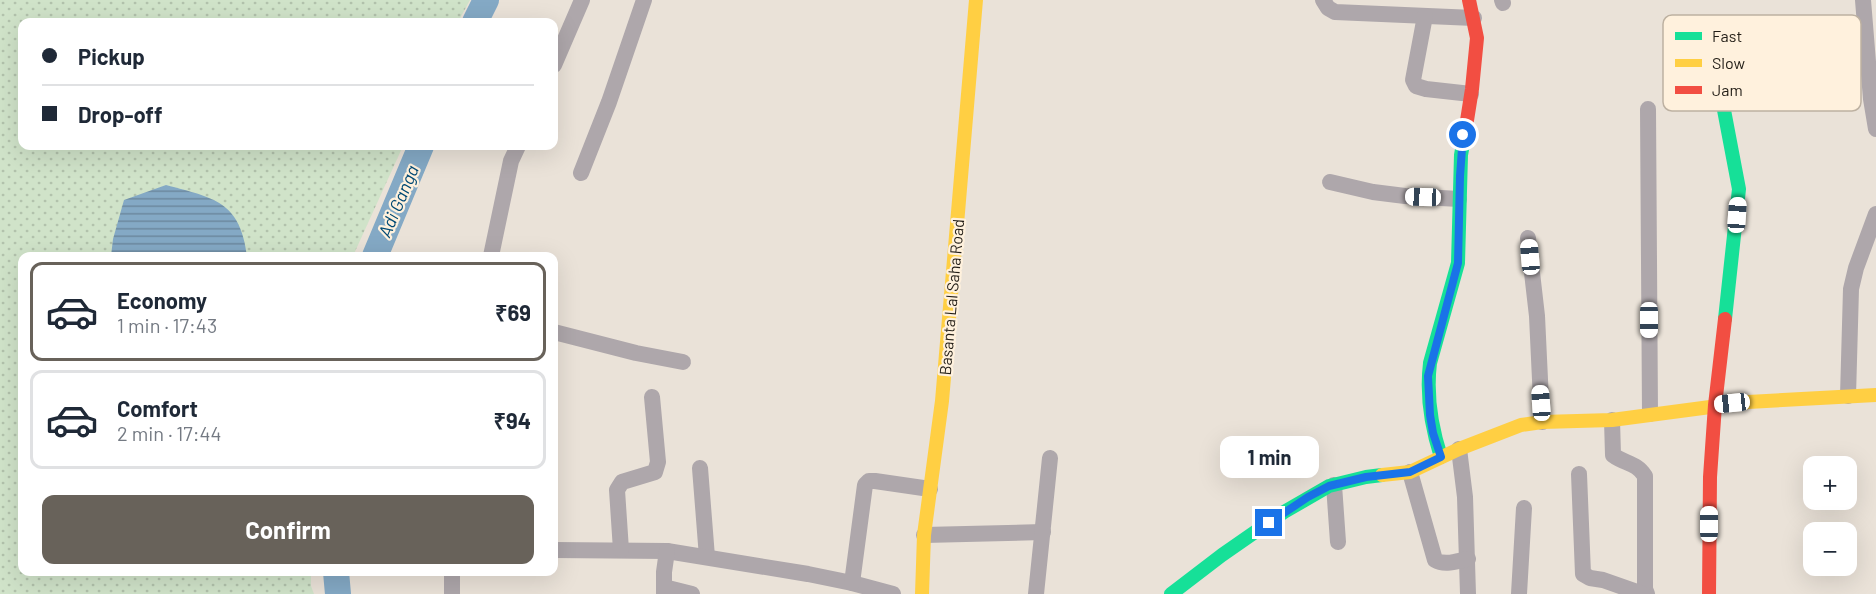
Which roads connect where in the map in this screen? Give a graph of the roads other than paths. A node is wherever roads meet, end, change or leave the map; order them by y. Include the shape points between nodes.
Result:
1 (582, 0) edge
2 (644, 0) edge
3 (976, 0) edge
4 (1323, 0) edge
5 (1469, 0) edge
6 (1863, 0) edge
7 (1425, 16) junction
8 (1474, 18) junction
9 (558, 56) edge
10 (1471, 94) junction
11 (1648, 109) dead end
12 (1724, 111) edge
13 (1876, 129) edge
14 (516, 150) edge
15 (581, 173) dead end
16 (1330, 182) dead end
17 (1459, 199) junction
18 (1876, 214) edge
19 (1528, 238) dead end
20 (492, 252) edge
21 (558, 333) edge
22 (683, 362) dead end
23 (1876, 395) edge
24 (1848, 396) junction
25 (652, 397) dead end
26 (1715, 405) junction
27 (1650, 414) junction
28 (1612, 420) junction
29 (1542, 422) junction
30 (1459, 449) junction
31 (1441, 457) junction
32 (1050, 458) dead end
33 (700, 468) dead end
34 (1410, 472) junction
35 (1579, 474) dead end
36 (1334, 485) junction
37 (930, 489) junction
38 (1524, 508) dead end
39 (1043, 532) junction
40 (924, 535) junction
41 (1338, 542) dead end
42 (558, 550) edge
43 (621, 550) junction
44 (667, 551) junction
45 (707, 556) junction
46 (1468, 559) junction
47 (452, 576) edge
48 (852, 583) junction
49 (664, 590) edge
50 (452, 594) edge
51 (692, 594) edge
52 (893, 594) edge
53 (922, 594) edge
54 (1036, 594) edge
55 (1171, 594) edge
56 (1468, 594) edge
57 (1519, 594) edge
58 (1645, 594) edge
59 (1709, 594) edge

1 - 9 street
2 - 15 street
3 - 37 street, Basanta Lal Saha Road via 942,401
4 - 7 street via 1335,12
5 - 8 street
6 - 13 street
7 - 8 street
7 - 10 street via 1413,80 1416,86
8 - 10 street via 1477,38
10 - 17 street via 1463,135
11 - 27 street
12 - 26 street via 1739,189
14 - 20 street
16 - 17 street via 1373,192
17 - 31 street via 1456,274 1428,376 1432,424
18 - 24 street via 1851,289
19 - 29 street via 1537,316
21 - 22 street
23 - 24 street
24 - 26 street
25 - 43 street via 658,462 655,472 622,482 617,490
26 - 27 street
26 - 59 street
27 - 28 street
28 - 29 street
28 - 58 street via 1612,455 1639,467 1645,476
29 - 30 street via 1521,425
30 - 31 street
30 - 46 street
31 - 34 street
32 - 39 street
33 - 45 street
34 - 36 street
34 - 46 street via 1435,560 1446,563
35 - 58 street via 1582,574
36 - 41 street
36 - 55 street via 1284,512
37 - 40 street, Basanta Lal Saha Road
37 - 48 street via 875,481 865,485
38 - 57 street
39 - 40 street
39 - 54 street
40 - 53 street, Basanta Lal Saha Road
42 - 43 street
43 - 44 street
44 - 45 street
44 - 49 street
45 - 48 street
46 - 56 street
47 - 50 street
48 - 52 street
49 - 51 street

